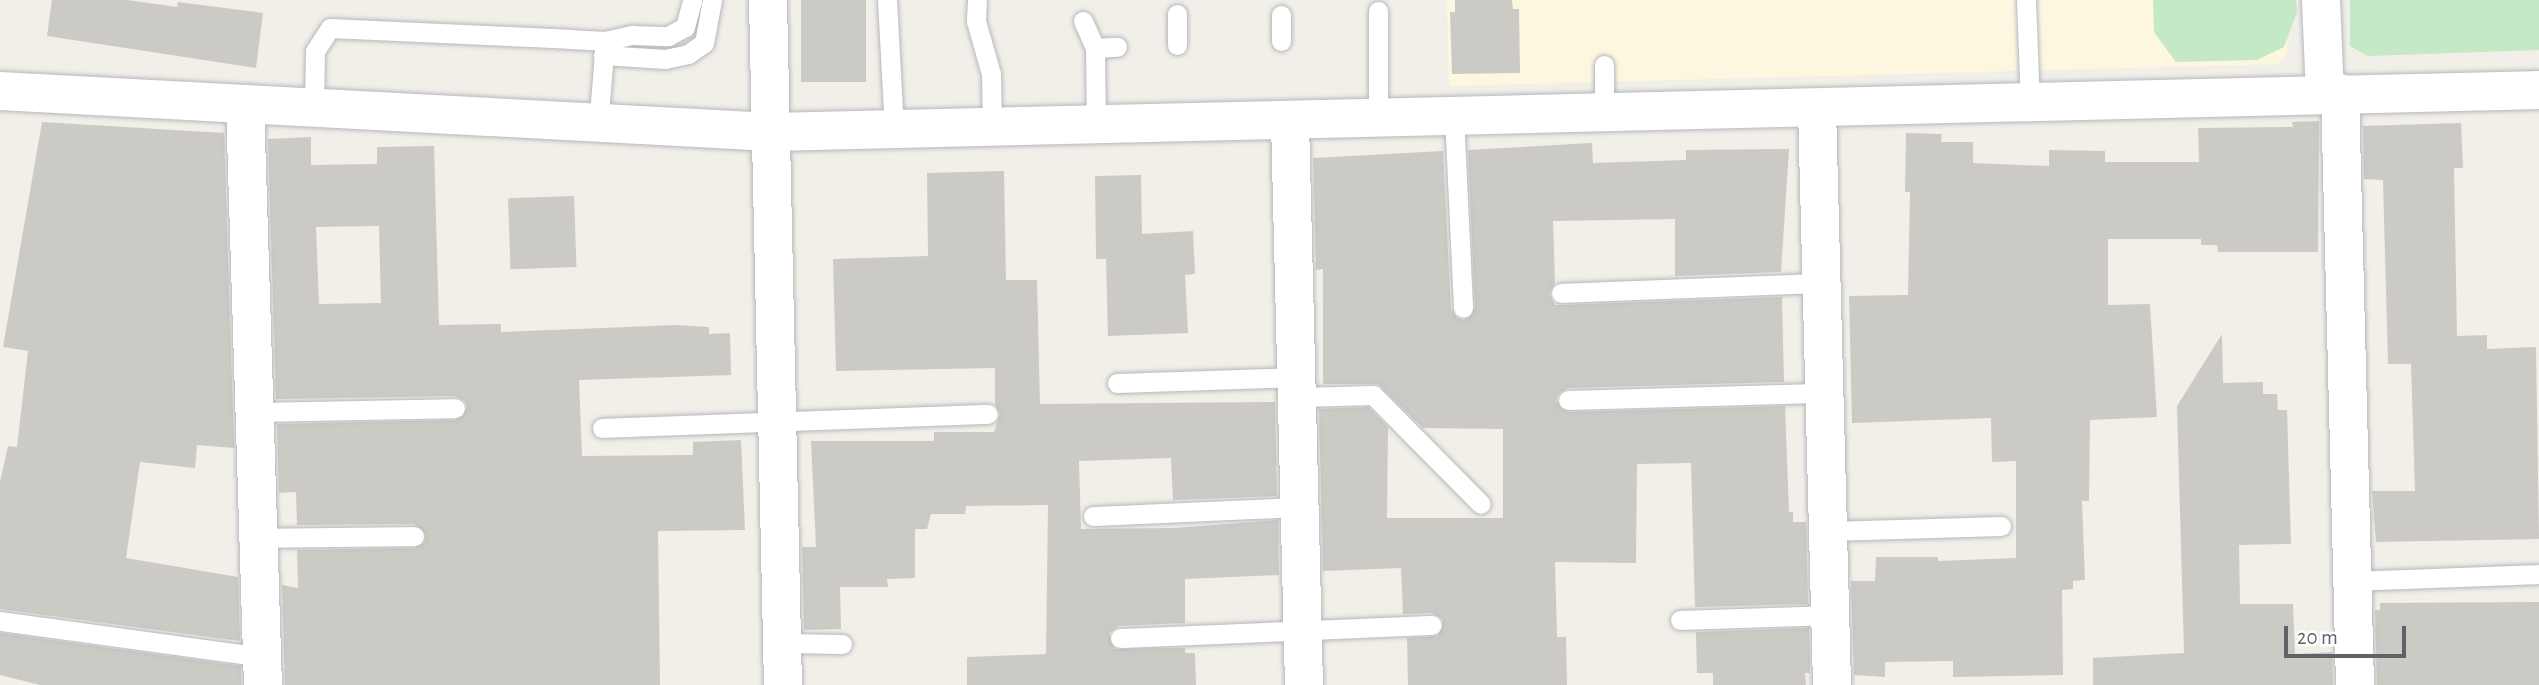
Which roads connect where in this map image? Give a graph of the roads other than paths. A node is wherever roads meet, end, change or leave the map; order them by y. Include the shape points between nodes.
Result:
1 (692, 0) edge
2 (712, 0) edge
3 (768, 0) edge
4 (887, 0) edge
5 (976, 0) edge
6 (2026, 0) edge
7 (2321, 0) edge
8 (1378, 11) dead end
9 (1177, 14) dead end
10 (1281, 15) dead end
11 (1083, 21) dead end
12 (1281, 41) dead end
13 (1177, 45) dead end
14 (1117, 47) dead end
15 (604, 48) junction
16 (1095, 48) junction
17 (1604, 65) dead end
18 (2539, 90) edge
19 (0, 91) edge
20 (2332, 93) junction
21 (2029, 102) junction
22 (245, 104) junction
23 (1817, 108) junction
24 (314, 109) junction
25 (1604, 113) junction
26 (1454, 116) junction
27 (1378, 119) junction
28 (1290, 121) junction
29 (597, 125) junction
30 (1096, 125) junction
31 (992, 128) junction
32 (894, 130) junction
33 (772, 132) junction
34 (1822, 283) junction
35 (1561, 293) dead end
36 (1463, 308) dead end
37 (1117, 383) dead end
38 (1300, 387) junction
39 (1826, 393) junction
40 (1568, 400) dead end
41 (455, 408) dead end
42 (252, 412) junction
43 (988, 414) dead end
44 (778, 425) junction
45 (602, 428) dead end
46 (1481, 504) dead end
47 (1300, 506) junction
48 (1093, 516) dead end
49 (2001, 526) dead end
50 (1830, 531) junction
51 (414, 536) dead end
52 (255, 538) junction
53 (2539, 573) edge
54 (2352, 581) junction
55 (1831, 615) junction
56 (1680, 620) dead end
57 (0, 621) edge
58 (1432, 625) dead end
59 (1303, 629) junction
60 (1120, 638) dead end
61 (783, 643) junction
62 (842, 644) dead end
63 (264, 671) edge
64 (783, 685) edge
65 (1304, 685) edge
66 (1832, 685) edge
67 (2356, 685) edge

1 - 15 lane via 685,27 668,36 632,35
2 - 15 lane via 704,43 688,54 665,59
3 - 33 street
4 - 32 lane
5 - 31 lane via 976,20 990,74
6 - 21 lane
7 - 20 street
8 - 27 lane via 1370,37
9 - 13 lane
10 - 12 lane
11 - 16 lane
14 - 16 lane
15 - 24 lane via 330,28 315,51
15 - 29 lane
16 - 30 lane
17 - 25 lane
18 - 20 street
19 - 22 street
20 - 21 street
20 - 54 street
21 - 23 street
22 - 24 street
22 - 42 street
23 - 25 street
23 - 34 street
24 - 29 street
25 - 26 street
26 - 27 street
26 - 36 lane
27 - 28 street
28 - 30 street
28 - 38 street
29 - 33 street
30 - 31 street
31 - 32 street
32 - 33 street
33 - 44 street
34 - 35 lane
34 - 39 street
37 - 38 lane
38 - 46 lane via 1373,395
38 - 47 street
39 - 40 lane
39 - 50 street
41 - 42 lane
42 - 52 street
43 - 44 lane
44 - 45 lane
44 - 61 street
47 - 48 lane
47 - 59 street
49 - 50 lane
50 - 55 street
51 - 52 lane
52 - 63 street
53 - 54 lane
54 - 67 street
55 - 56 lane
55 - 66 street
57 - 63 lane
58 - 59 lane
59 - 60 lane
59 - 65 street
61 - 62 lane
61 - 64 street

